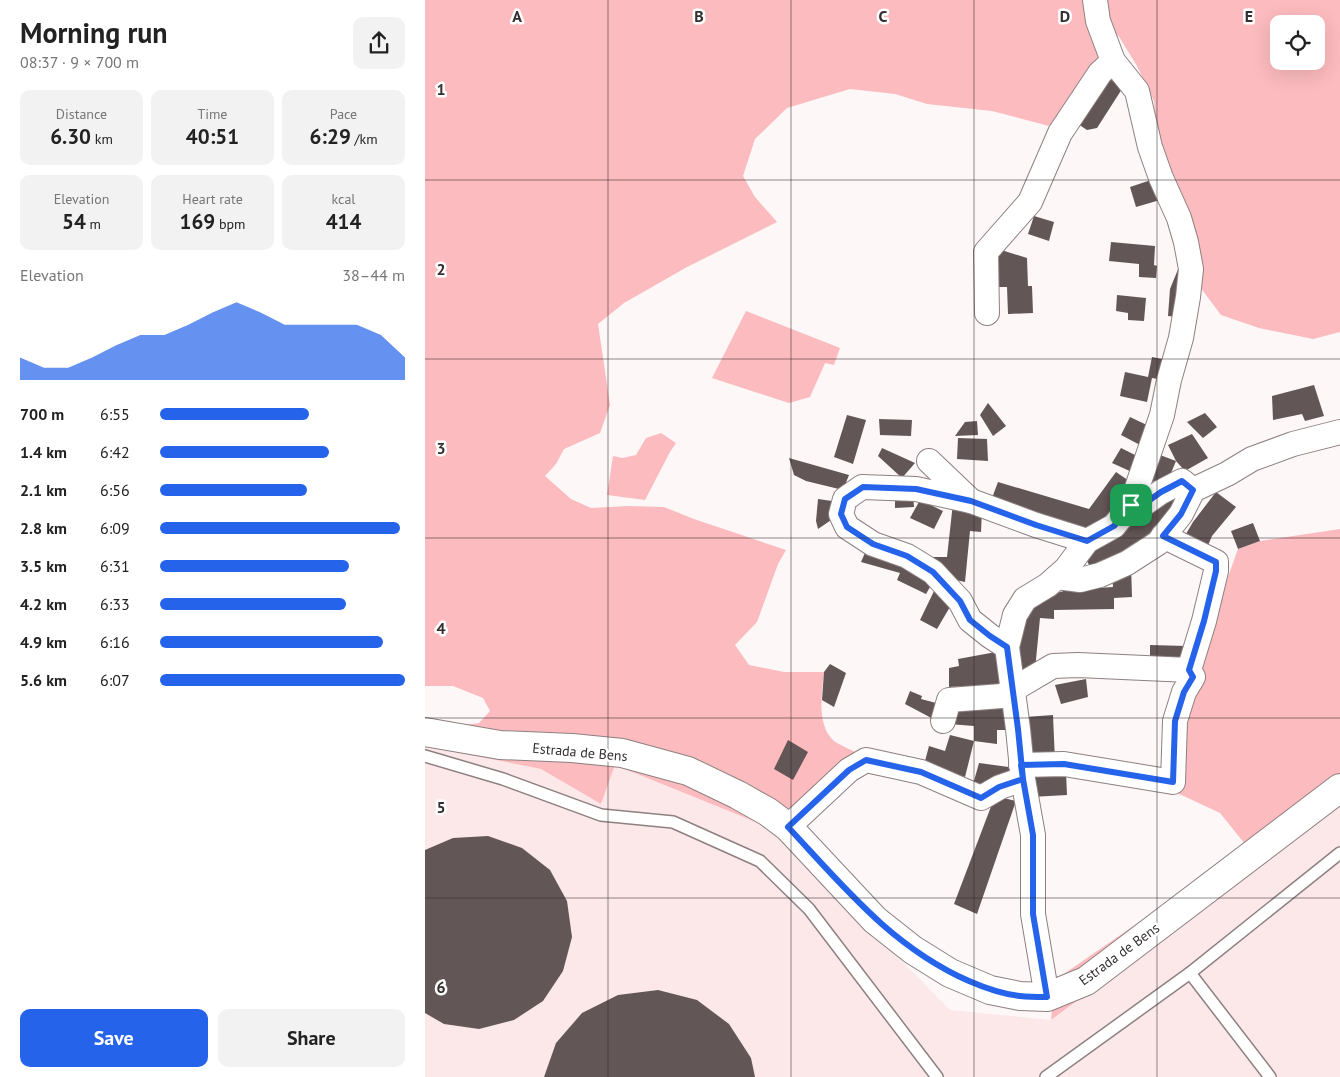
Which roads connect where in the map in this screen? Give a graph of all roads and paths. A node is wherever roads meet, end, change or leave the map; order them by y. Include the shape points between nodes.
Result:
1 (1095, 0) edge
2 (1113, 61) junction
3 (987, 313) dead end
4 (1340, 432) edge
5 (929, 462) dead end
6 (1193, 490) junction
7 (971, 501) junction
8 (1131, 505) junction
9 (1163, 536) junction
10 (1087, 541) junction
11 (1057, 577) junction
12 (1007, 647) junction
13 (1189, 670) junction
14 (1013, 689) junction
15 (943, 721) dead end
16 (425, 732) edge
17 (425, 756) edge
18 (1022, 772) junction
19 (1340, 788) edge
20 (788, 827) junction
21 (1340, 853) edge
22 (1190, 973) junction
23 (1047, 997) junction
24 (937, 1077) edge
25 (1046, 1077) edge
26 (1270, 1077) edge

1 - 2 street via 1098,21
2 - 3 street via 1100,73 1060,132 1030,202 987,252
2 - 8 street via 1137,91 1150,147 1187,242 1191,269 1182,330 1162,416
4 - 6 street via 1252,459
5 - 7 street
6 - 8 street via 1182,481 1144,504
6 - 9 street via 1181,514
7 - 10 street
7 - 12 street via 916,489 863,487 845,499 841,514 847,527 873,544 907,556 933,572 960,601 970,620
8 - 10 street via 1114,526
9 - 11 street via 1158,543 1127,563 1100,576 1080,580
9 - 13 street via 1216,562 1204,621
10 - 11 street
11 - 12 street via 1025,599 1015,616
12 - 14 street
13 - 14 street via 1053,666
13 - 18 street via 1193,677 1184,692 1175,721 1173,782 1064,764
14 - 15 street via 1002,696 949,700
14 - 18 street
16 - 20 street, Estrada de Bens via 500,745 622,753 688,771 738,795
17 - 24 lane via 503,779 601,815 673,822 760,861 809,909
18 - 20 street via 981,798 921,772 866,760 849,770
18 - 23 street via 1033,835 1033,914
19 - 23 street, Estrada de Bens via 1086,981
20 - 23 street, Estrada de Bens via 875,920 913,950 990,990
21 - 22 lane
22 - 25 lane
22 - 26 lane

